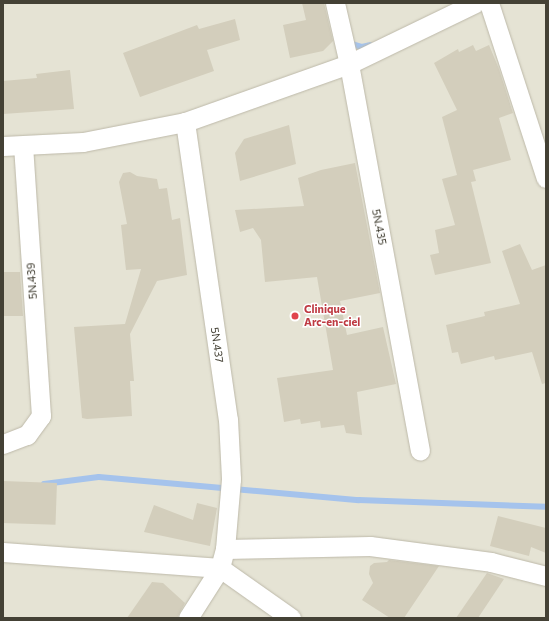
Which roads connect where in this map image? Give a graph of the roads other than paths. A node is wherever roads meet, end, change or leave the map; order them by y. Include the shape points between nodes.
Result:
1 (335, 3) edge
2 (475, 3) edge
3 (489, 3) edge
4 (348, 64) junction
5 (186, 122) junction
6 (3, 146) edge
7 (23, 146) junction
8 (546, 178) edge
9 (3, 444) edge
10 (420, 451) dead end
11 (226, 549) junction
12 (3, 552) edge
13 (220, 568) junction
14 (546, 576) edge
15 (188, 618) edge
16 (291, 618) edge

1 - 4 street, 5N.435
2 - 4 street
3 - 8 street
4 - 5 street
4 - 10 street, 5N.435
5 - 7 street via 83,142
5 - 11 street, 5N.437 via 228,419 231,479
6 - 7 street
7 - 9 street, 5N.439 via 41,416 27,436
11 - 13 street, 5N.437
11 - 14 street via 370,546 491,562
12 - 13 street
13 - 15 street, 5N.437
13 - 16 street

